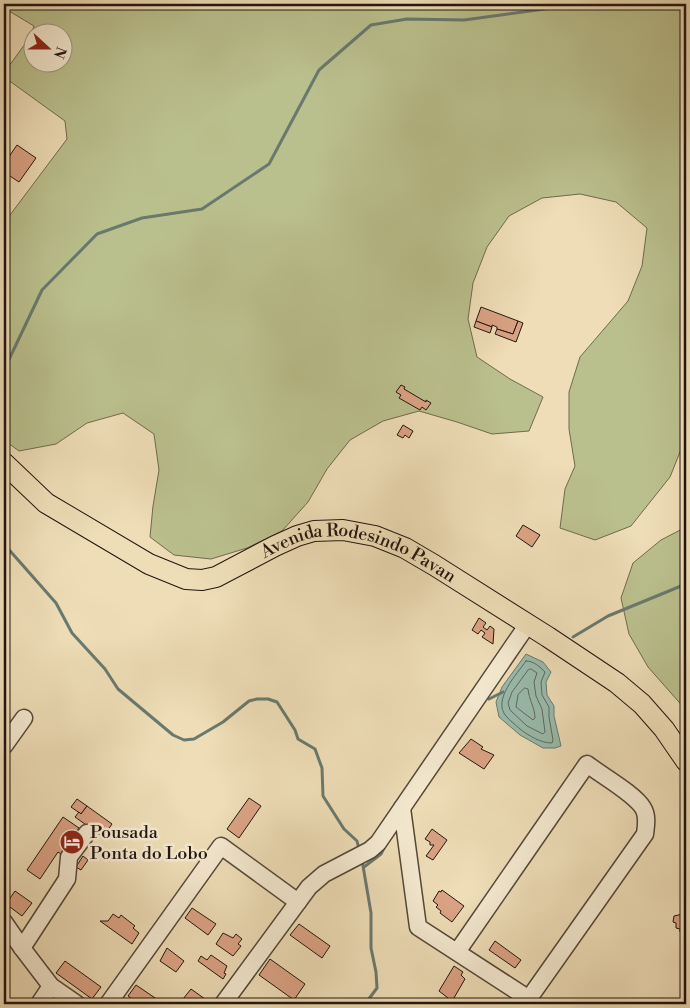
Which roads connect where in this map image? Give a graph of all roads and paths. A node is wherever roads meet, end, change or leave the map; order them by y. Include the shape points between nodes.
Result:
1 (4, 463) edge
2 (526, 623) junction
3 (24, 718) dead end
4 (4, 746) edge
5 (686, 761) edge
6 (402, 808) junction
7 (87, 833) dead end
8 (298, 902) junction
9 (4, 922) edge
10 (22, 948) junction
11 (457, 952) junction
12 (51, 986) junction
13 (527, 1002) edge
14 (39, 1004) edge
15 (77, 1004) edge
16 (108, 1004) edge
17 (223, 1004) edge

1 - 2 main road, Avenida Rodesindo Pavan via 46,503 149,564 186,579 216,577 297,536 314,531 343,530 375,536 405,548
2 - 5 main road, Avenida Rodesindo Pavan via 617,683 642,704
2 - 6 street via 506,659
3 - 4 street
6 - 8 street via 378,843 324,874 308,887
6 - 11 street via 418,927
7 - 10 street via 68,857 67,879
8 - 16 street via 220,846
8 - 17 street
9 - 10 street
10 - 12 street
11 - 13 street
11 - 13 street via 587,764 644,809 645,834
12 - 14 street
12 - 15 street

